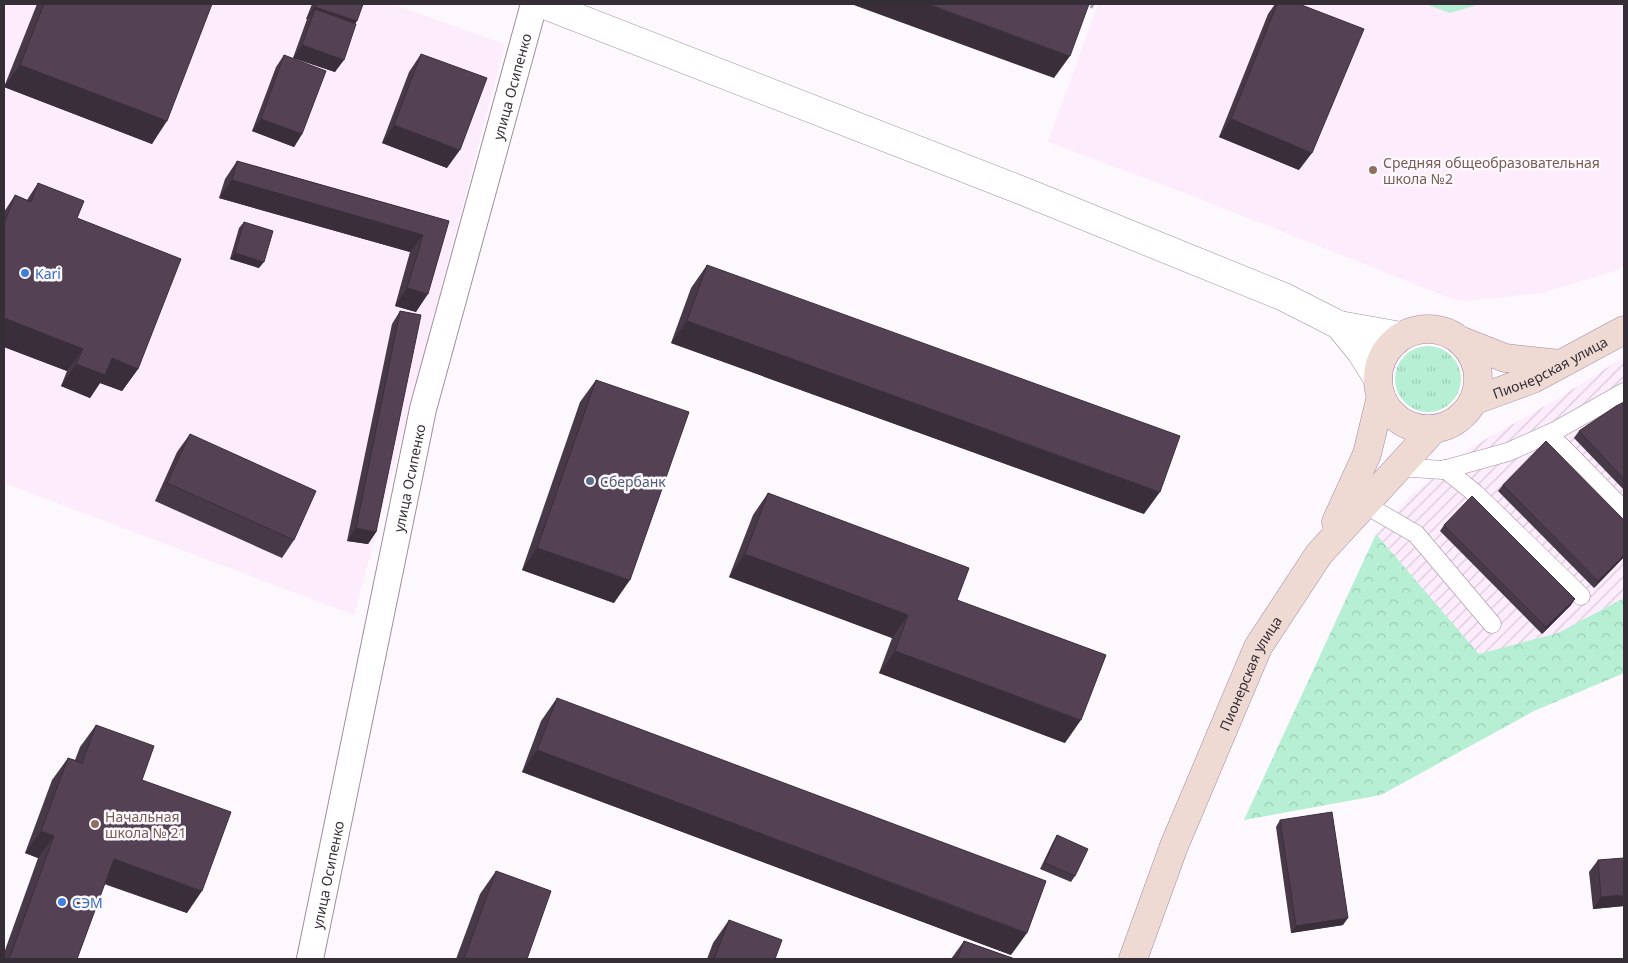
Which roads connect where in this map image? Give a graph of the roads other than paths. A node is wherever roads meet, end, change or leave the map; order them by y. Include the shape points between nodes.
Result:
1 (534, 4) edge
2 (542, 4) edge
3 (1339, 325) junction
4 (1624, 330) edge
5 (1401, 336) junction
6 (1462, 342) junction
7 (1560, 364) junction
8 (1379, 388) junction
9 (1624, 392) edge
10 (1473, 401) junction
11 (1434, 429) junction
12 (1549, 434) junction
13 (1398, 467) junction
14 (1445, 469) junction
15 (1364, 504) junction
16 (1624, 510) edge
17 (1319, 554) junction
18 (1581, 596) dead end
19 (1492, 624) dead end
20 (310, 959) edge
21 (1133, 959) edge

1 - 20 street, улица Осипенко via 423,409
2 - 3 street via 1023,191 1284,297
3 - 5 street
3 - 8 street via 1361,352
4 - 7 main road, Пионерская улица
5 - 6 main road via 1432,328
5 - 8 main road via 1388,348 1380,362
6 - 7 main road via 1505,358
6 - 10 main road via 1472,354 1477,369 1478,385
7 - 10 main road, Пионерская улица via 1533,379
8 - 11 main road via 1389,411 1401,422 1417,428
8 - 17 main road via 1366,454
9 - 12 lane
10 - 11 main road via 1464,414 1450,424
11 - 13 main road, Пионерская улица
12 - 14 lane via 1508,452
12 - 16 lane
13 - 14 lane
13 - 15 main road, Пионерская улица
14 - 18 lane via 1476,494
15 - 17 main road, Пионерская улица
15 - 19 lane via 1416,534
17 - 21 main road, Пионерская улица via 1258,647 1174,846

